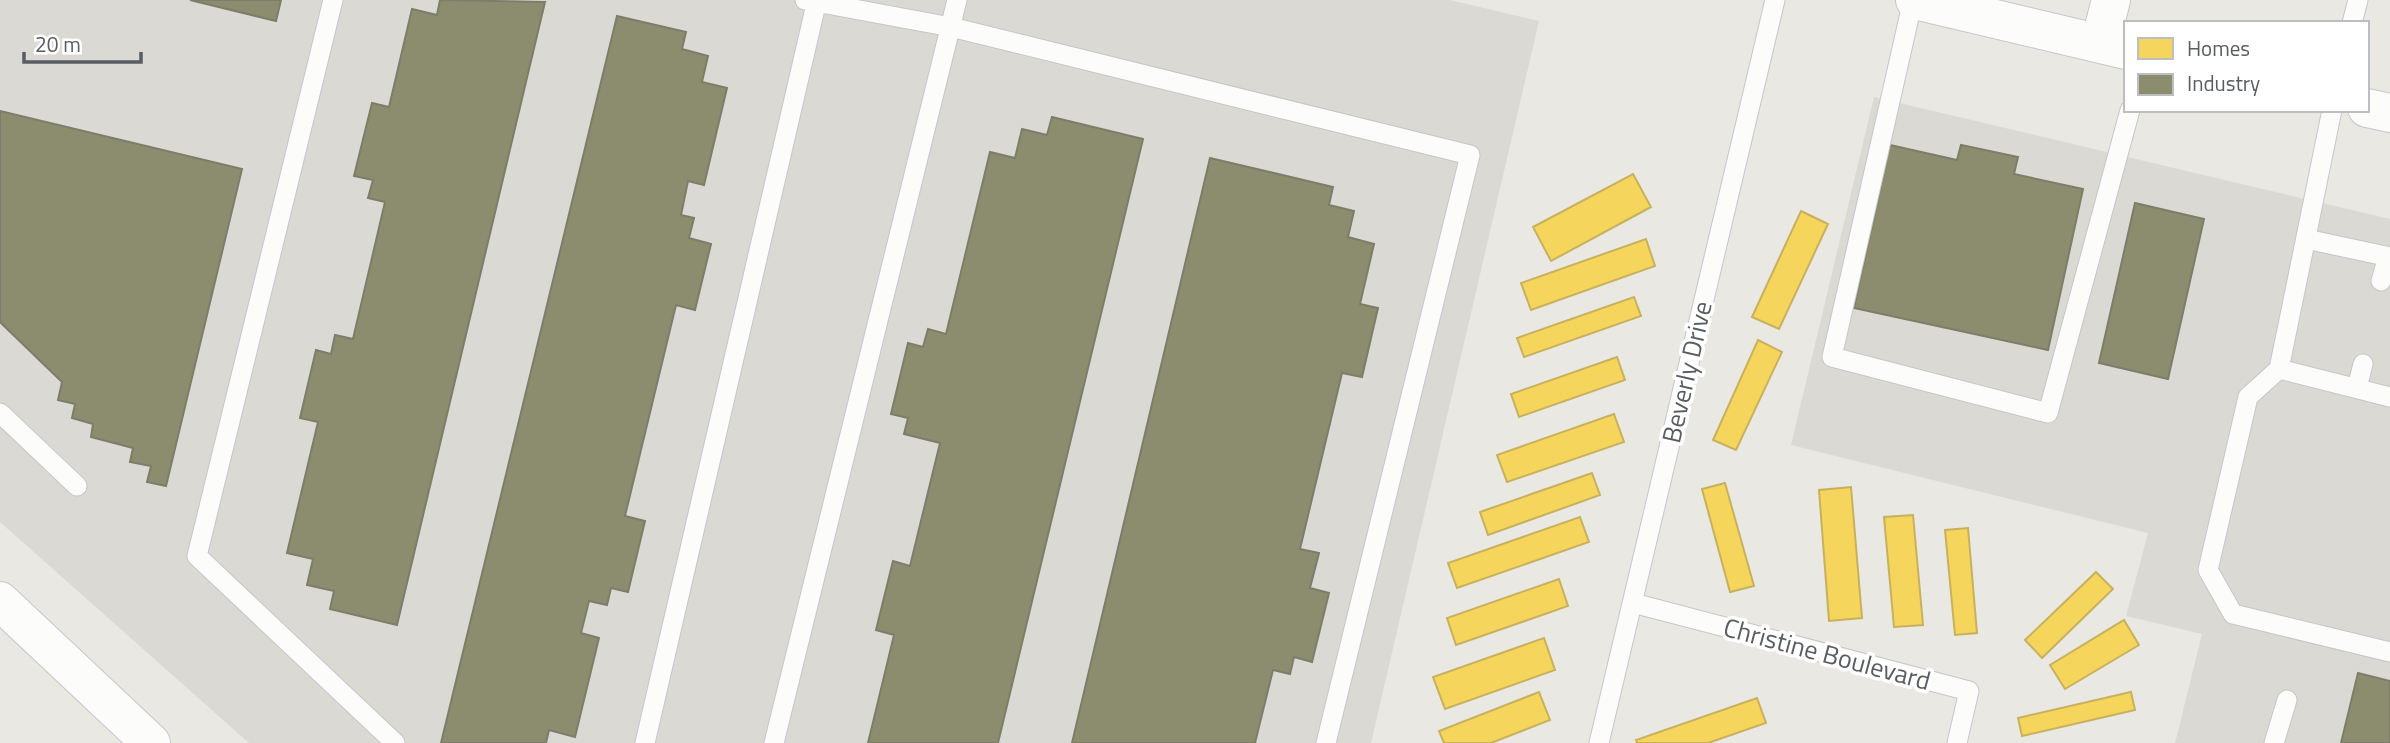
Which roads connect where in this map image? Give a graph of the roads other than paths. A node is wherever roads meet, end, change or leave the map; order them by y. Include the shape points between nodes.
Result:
1 (333, 0) edge
2 (957, 0) edge
3 (1774, 0) edge
4 (1914, 0) edge
5 (2111, 0) edge
6 (2358, 0) edge
7 (813, 1) edge
8 (2353, 21) edge
9 (951, 27) junction
10 (2113, 47) edge
11 (2369, 108) edge
12 (2129, 112) edge
13 (2332, 112) edge
14 (2390, 113) edge
15 (2306, 239) junction
16 (2389, 257) edge
17 (2381, 281) dead end
18 (2363, 364) dead end
19 (2280, 369) junction
20 (2357, 388) junction
21 (2390, 397) edge
22 (0, 413) edge
23 (77, 486) dead end
24 (0, 601) edge
25 (1633, 603) junction
26 (2390, 652) edge
27 (2287, 700) dead end
28 (382, 739) edge
29 (151, 743) edge
30 (645, 743) edge
31 (774, 743) edge
32 (1325, 743) edge
33 (1599, 743) edge
34 (1957, 743) edge
35 (2274, 743) edge

1 - 28 lane via 197,556
2 - 9 lane
3 - 25 lane, Beverly Drive
4 - 10 main road
4 - 12 lane via 1832,357 2048,413
5 - 10 main road
6 - 8 lane
7 - 9 lane
7 - 30 lane
9 - 31 lane
9 - 32 lane via 1469,155
11 - 14 main road
13 - 15 lane
15 - 16 lane
15 - 19 lane
16 - 17 lane
18 - 20 lane
19 - 20 lane
19 - 26 lane via 2248,397 2208,570 2233,614
20 - 21 lane
22 - 23 lane
24 - 29 main road
25 - 33 lane, Beverly Drive
25 - 34 lane, Christine Boulevard via 1969,691
27 - 35 lane

